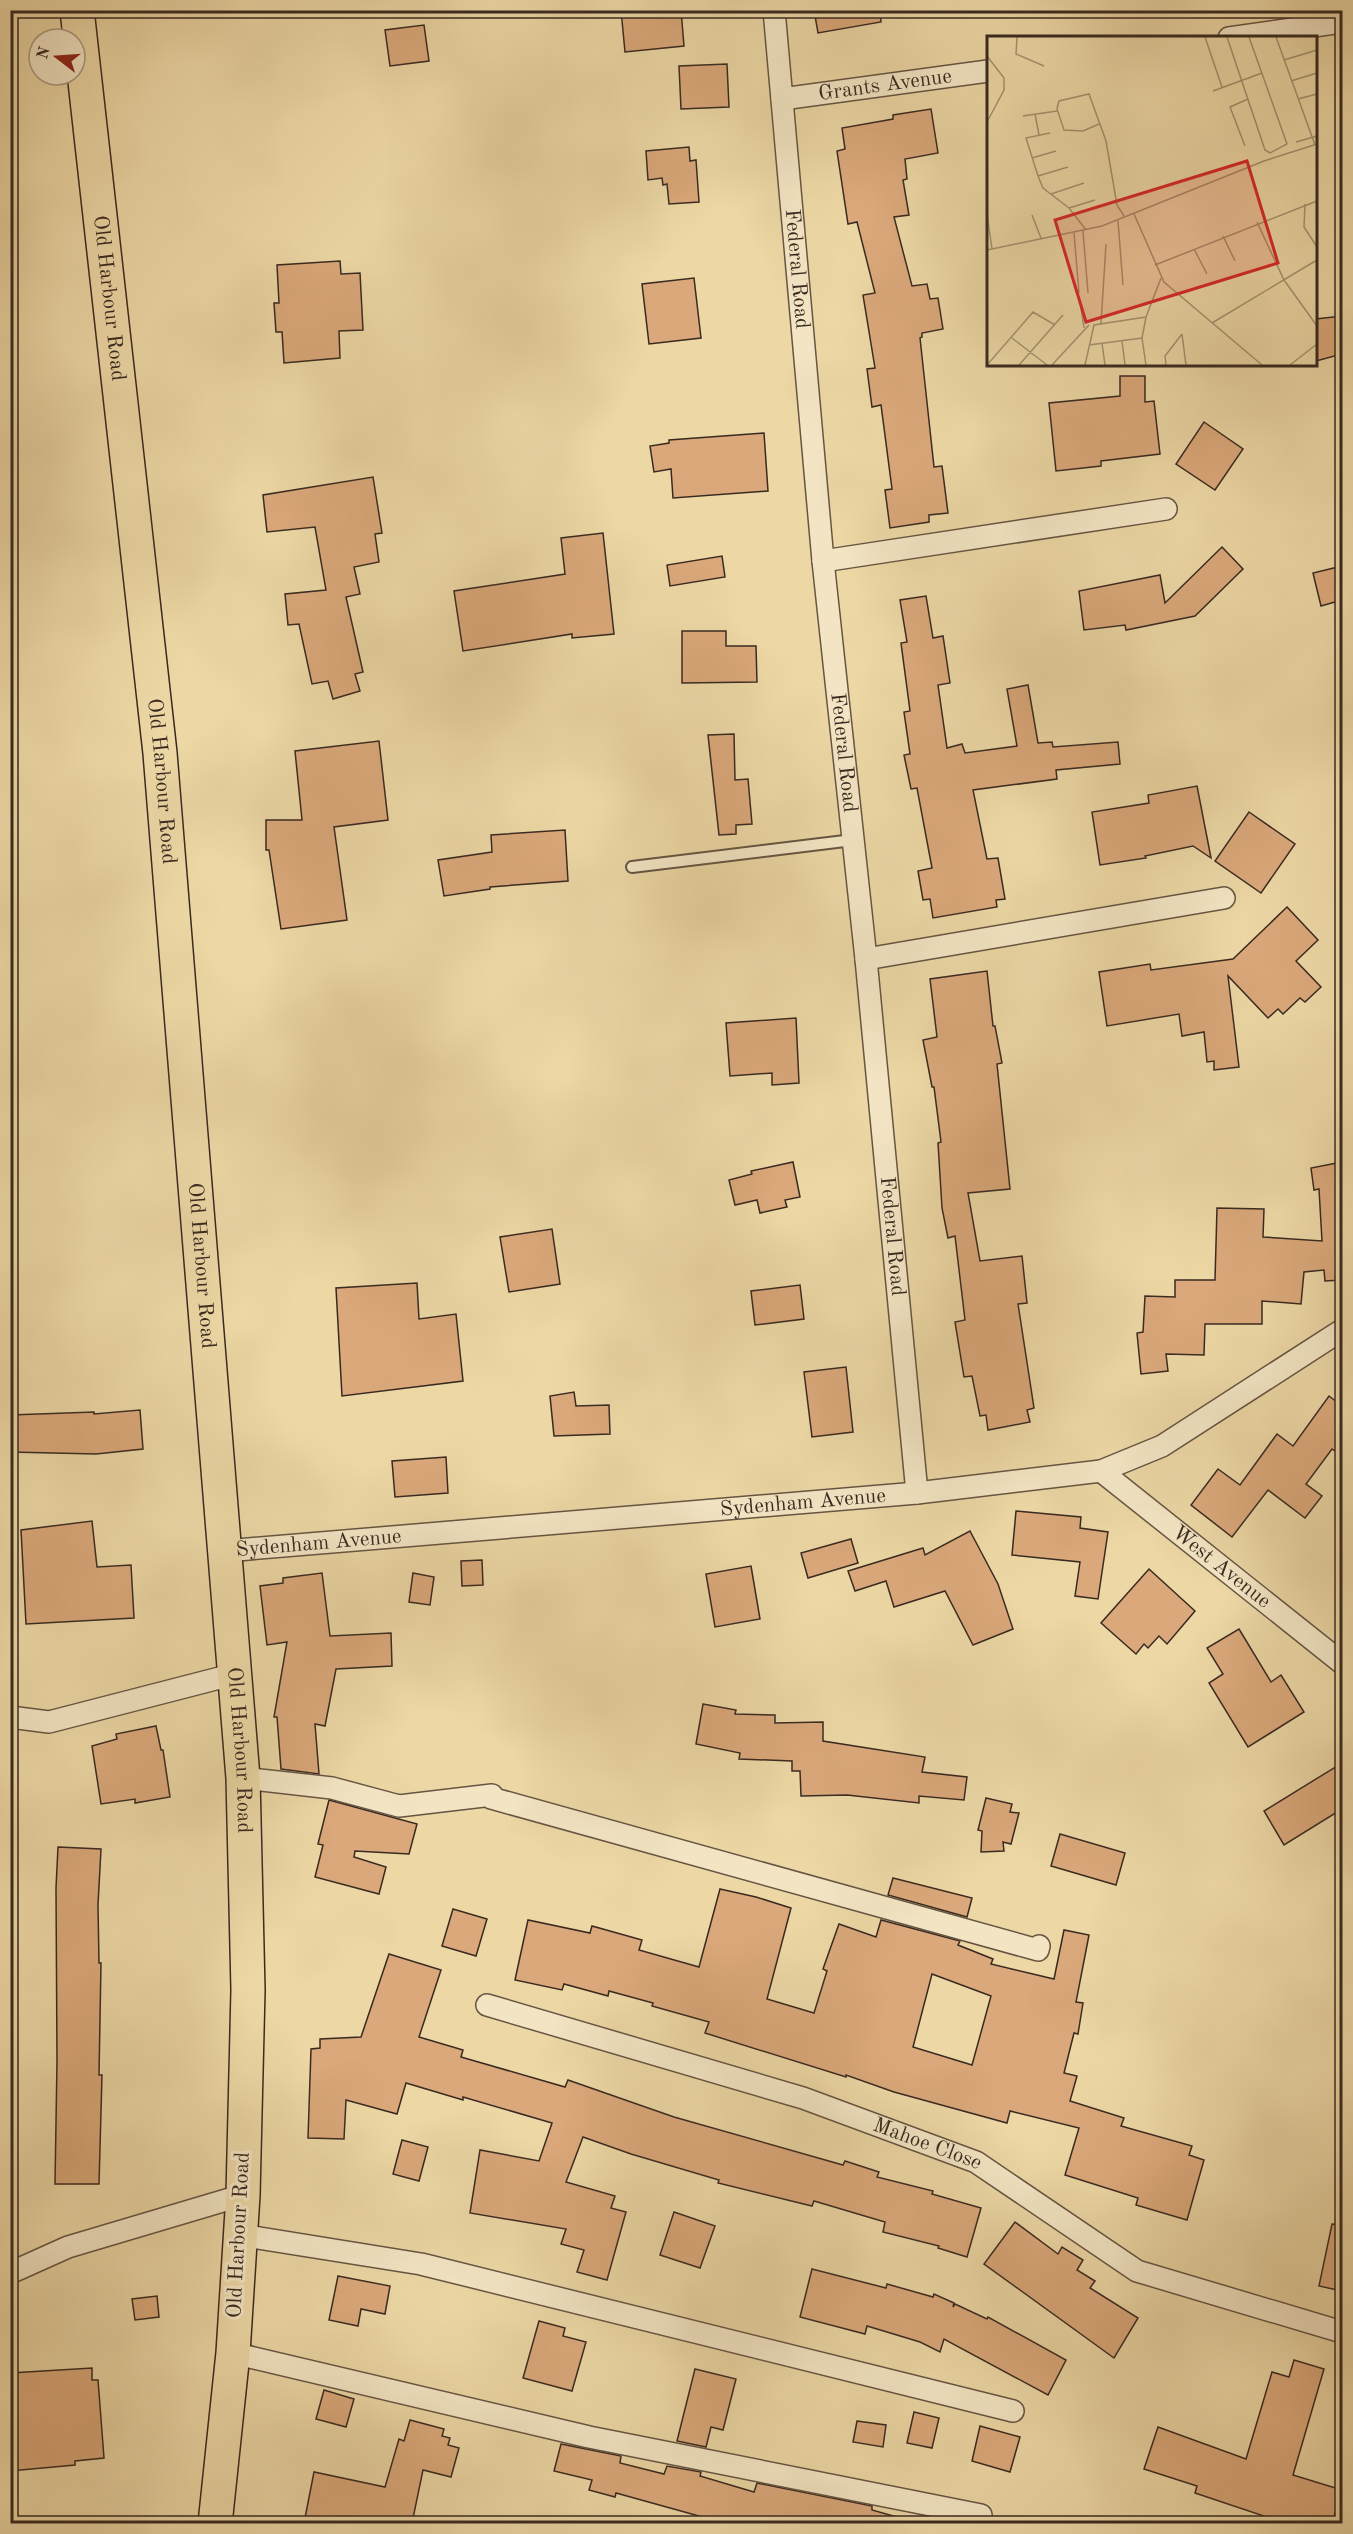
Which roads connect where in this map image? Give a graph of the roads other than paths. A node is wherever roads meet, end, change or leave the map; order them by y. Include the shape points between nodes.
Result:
1 (77, 10) edge
2 (774, 10) edge
3 (1342, 22) edge
4 (1242, 36) edge
5 (987, 71) edge
6 (782, 99) junction
7 (1166, 509) dead end
8 (823, 561) junction
9 (853, 840) junction
10 (632, 867) dead end
11 (1224, 898) dead end
12 (866, 959) junction
13 (1342, 1330) edge
14 (1101, 1472) junction
15 (917, 1493) junction
16 (225, 1551) junction
17 (1342, 1664) edge
18 (235, 1674) junction
19 (10, 1717) edge
20 (243, 1778) junction
21 (1039, 1946) dead end
22 (487, 2005) dead end
23 (243, 2195) junction
24 (240, 2235) junction
25 (10, 2273) edge
26 (1342, 2332) edge
27 (233, 2353) junction
28 (1013, 2411) dead end
29 (981, 2515) dead end
30 (215, 2523) edge

1 - 16 main road, Old Harbour Road via 160,753
2 - 6 street, Federal Road
3 - 4 street
5 - 6 street, Grants Avenue
6 - 8 street, Federal Road
7 - 8 street
8 - 9 street, Federal Road
9 - 10 lane
9 - 12 street, Federal Road
11 - 12 street
12 - 15 street, Federal Road
13 - 14 street, Sydenham Avenue via 1162,1446
14 - 15 street, Sydenham Avenue
14 - 17 street, West Avenue
15 - 16 street, Sydenham Avenue
16 - 18 main road, Old Harbour Road
18 - 19 street via 49,1722
18 - 20 main road, Old Harbour Road
20 - 21 street via 332,1788 399,1806 492,1795 491,1798 1038,1950
20 - 23 main road, Old Harbour Road via 248,1990
22 - 26 street, Mahoe Close via 803,2098 976,2162 1137,2271
23 - 24 main road, Old Harbour Road
23 - 25 street via 68,2247
24 - 27 main road, Old Harbour Road
24 - 28 street via 421,2264
27 - 29 street via 589,2437
27 - 30 main road, Old Harbour Road

